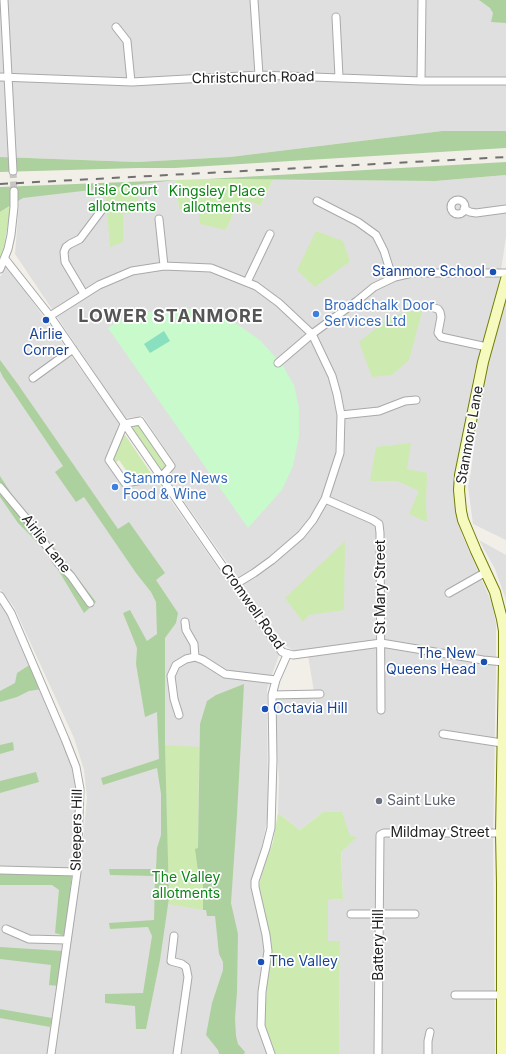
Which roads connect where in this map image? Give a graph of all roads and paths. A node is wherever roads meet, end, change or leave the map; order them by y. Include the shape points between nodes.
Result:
1 (4, 0) edge
2 (254, 0) edge
3 (422, 0) edge
4 (336, 17) dead end
5 (116, 27) dead end
6 (259, 75) junction
7 (339, 77) junction
8 (4, 78) edge
9 (421, 81) junction
10 (506, 81) edge
11 (131, 82) junction
12 (13, 171) tunnel mouth
13 (14, 191) tunnel mouth
14 (317, 201) dead end
15 (464, 209) dead end
16 (506, 209) edge
17 (101, 211) dead end
18 (159, 219) dead end
19 (270, 234) dead end
20 (5, 259) junction
21 (164, 266) junction
22 (0, 269) edge
23 (506, 273) edge
24 (395, 277) junction
25 (506, 279) edge
26 (247, 282) junction
27 (84, 294) junction
28 (430, 307) dead end
29 (50, 316) junction
30 (312, 334) junction
31 (487, 347) junction
32 (73, 349) junction
33 (278, 363) dead end
34 (33, 378) dead end
35 (416, 400) dead end
36 (341, 415) junction
37 (124, 424) junction
38 (161, 477) junction
39 (0, 487) edge
40 (325, 499) junction
41 (486, 572) junction
42 (236, 584) junction
43 (449, 593) dead end
44 (0, 596) edge
45 (90, 603) dead end
46 (185, 622) dead end
47 (381, 644) junction
48 (287, 655) junction
49 (195, 657) junction
50 (504, 662) junction
51 (276, 680) junction
52 (320, 694) dead end
53 (272, 695) junction
54 (381, 710) dead end
55 (179, 714) dead end
56 (443, 734) dead end
57 (502, 743) junction
58 (501, 833) junction
59 (380, 836) joint
60 (0, 870) edge
61 (77, 872) junction
62 (504, 877) edge
63 (351, 914) dead end
64 (380, 914) junction
65 (415, 914) dead end
66 (6, 929) dead end
67 (174, 936) dead end
68 (68, 940) junction
69 (455, 995) dead end
70 (504, 995) edge
71 (430, 1032) dead end
72 (51, 1054) edge
73 (177, 1054) edge
74 (271, 1054) edge
75 (378, 1054) edge
76 (428, 1054) edge
77 (502, 1054) edge

1 - 8 street
2 - 6 street
3 - 9 street
4 - 7 street
5 - 11 street via 127,41
6 - 7 street, Christchurch Road
6 - 11 street, Christchurch Road
7 - 9 street, Christchurch Road
8 - 11 street, Christchurch Road
8 - 12 street
9 - 10 street, Christchurch Road
13 - 20 street via 11,235
14 - 24 street via 358,222 376,235
15 - 16 street via 476,213
17 - 27 street via 80,239 66,247 64,252 65,262
18 - 21 street
19 - 26 street
20 - 22 street
20 - 29 street, Cromwell Road
21 - 26 street via 210,268
21 - 27 street via 132,271
23 - 24 street via 412,273
24 - 30 street via 374,287
25 - 31 street, Stanmore Lane
26 - 30 street via 280,302
27 - 29 street
28 - 31 street via 440,312 438,333 441,337
29 - 32 street, Cromwell Road
30 - 33 street
30 - 36 street via 332,376
31 - 41 street, Stanmore Lane via 459,490 463,520
32 - 34 street
32 - 37 street, Cromwell Road
35 - 36 street via 405,401 379,411
36 - 40 street via 340,453
37 - 38 street, Cromwell Road
37 - 38 street via 140,421 171,466
37 - 38 street via 109,460 125,483
38 - 42 street, Cromwell Road
39 - 45 street, Airlie Lane
40 - 42 street via 301,535 272,560
40 - 47 street, St Mary Street via 379,524
41 - 43 street
41 - 50 street, Stanmore Lane via 495,592 502,619
42 - 48 street, Cromwell Road via 278,648
44 - 61 street, Sleepers Hill via 11,613 76,767 80,789
46 - 49 street via 186,630 194,644
47 - 48 street, Cromwell Road
47 - 50 street, Cromwell Road
47 - 54 street, St Mary Street
48 - 51 street
49 - 51 street via 225,674
49 - 55 street via 176,665 171,676
50 - 57 street, Stanmore Lane
51 - 53 street
52 - 53 street
53 - 74 street via 271,828 255,881 268,951 262,992 261,1026
56 - 57 street
57 - 58 street, Stanmore Lane
58 - 59 street, Mildmay Street via 384,833
58 - 62 street, Stanmore Lane
59 - 64 street, Battery Hill
60 - 61 street
61 - 68 street, Sleepers Hill
62 - 70 street, Stanmore Lane
63 - 64 street
64 - 65 street
64 - 75 street, Battery Hill
66 - 68 street via 29,939
67 - 73 street via 171,961 186,967 188,977
68 - 72 street, Sleepers Hill
69 - 70 street
70 - 77 street, Stanmore Lane
71 - 76 street

